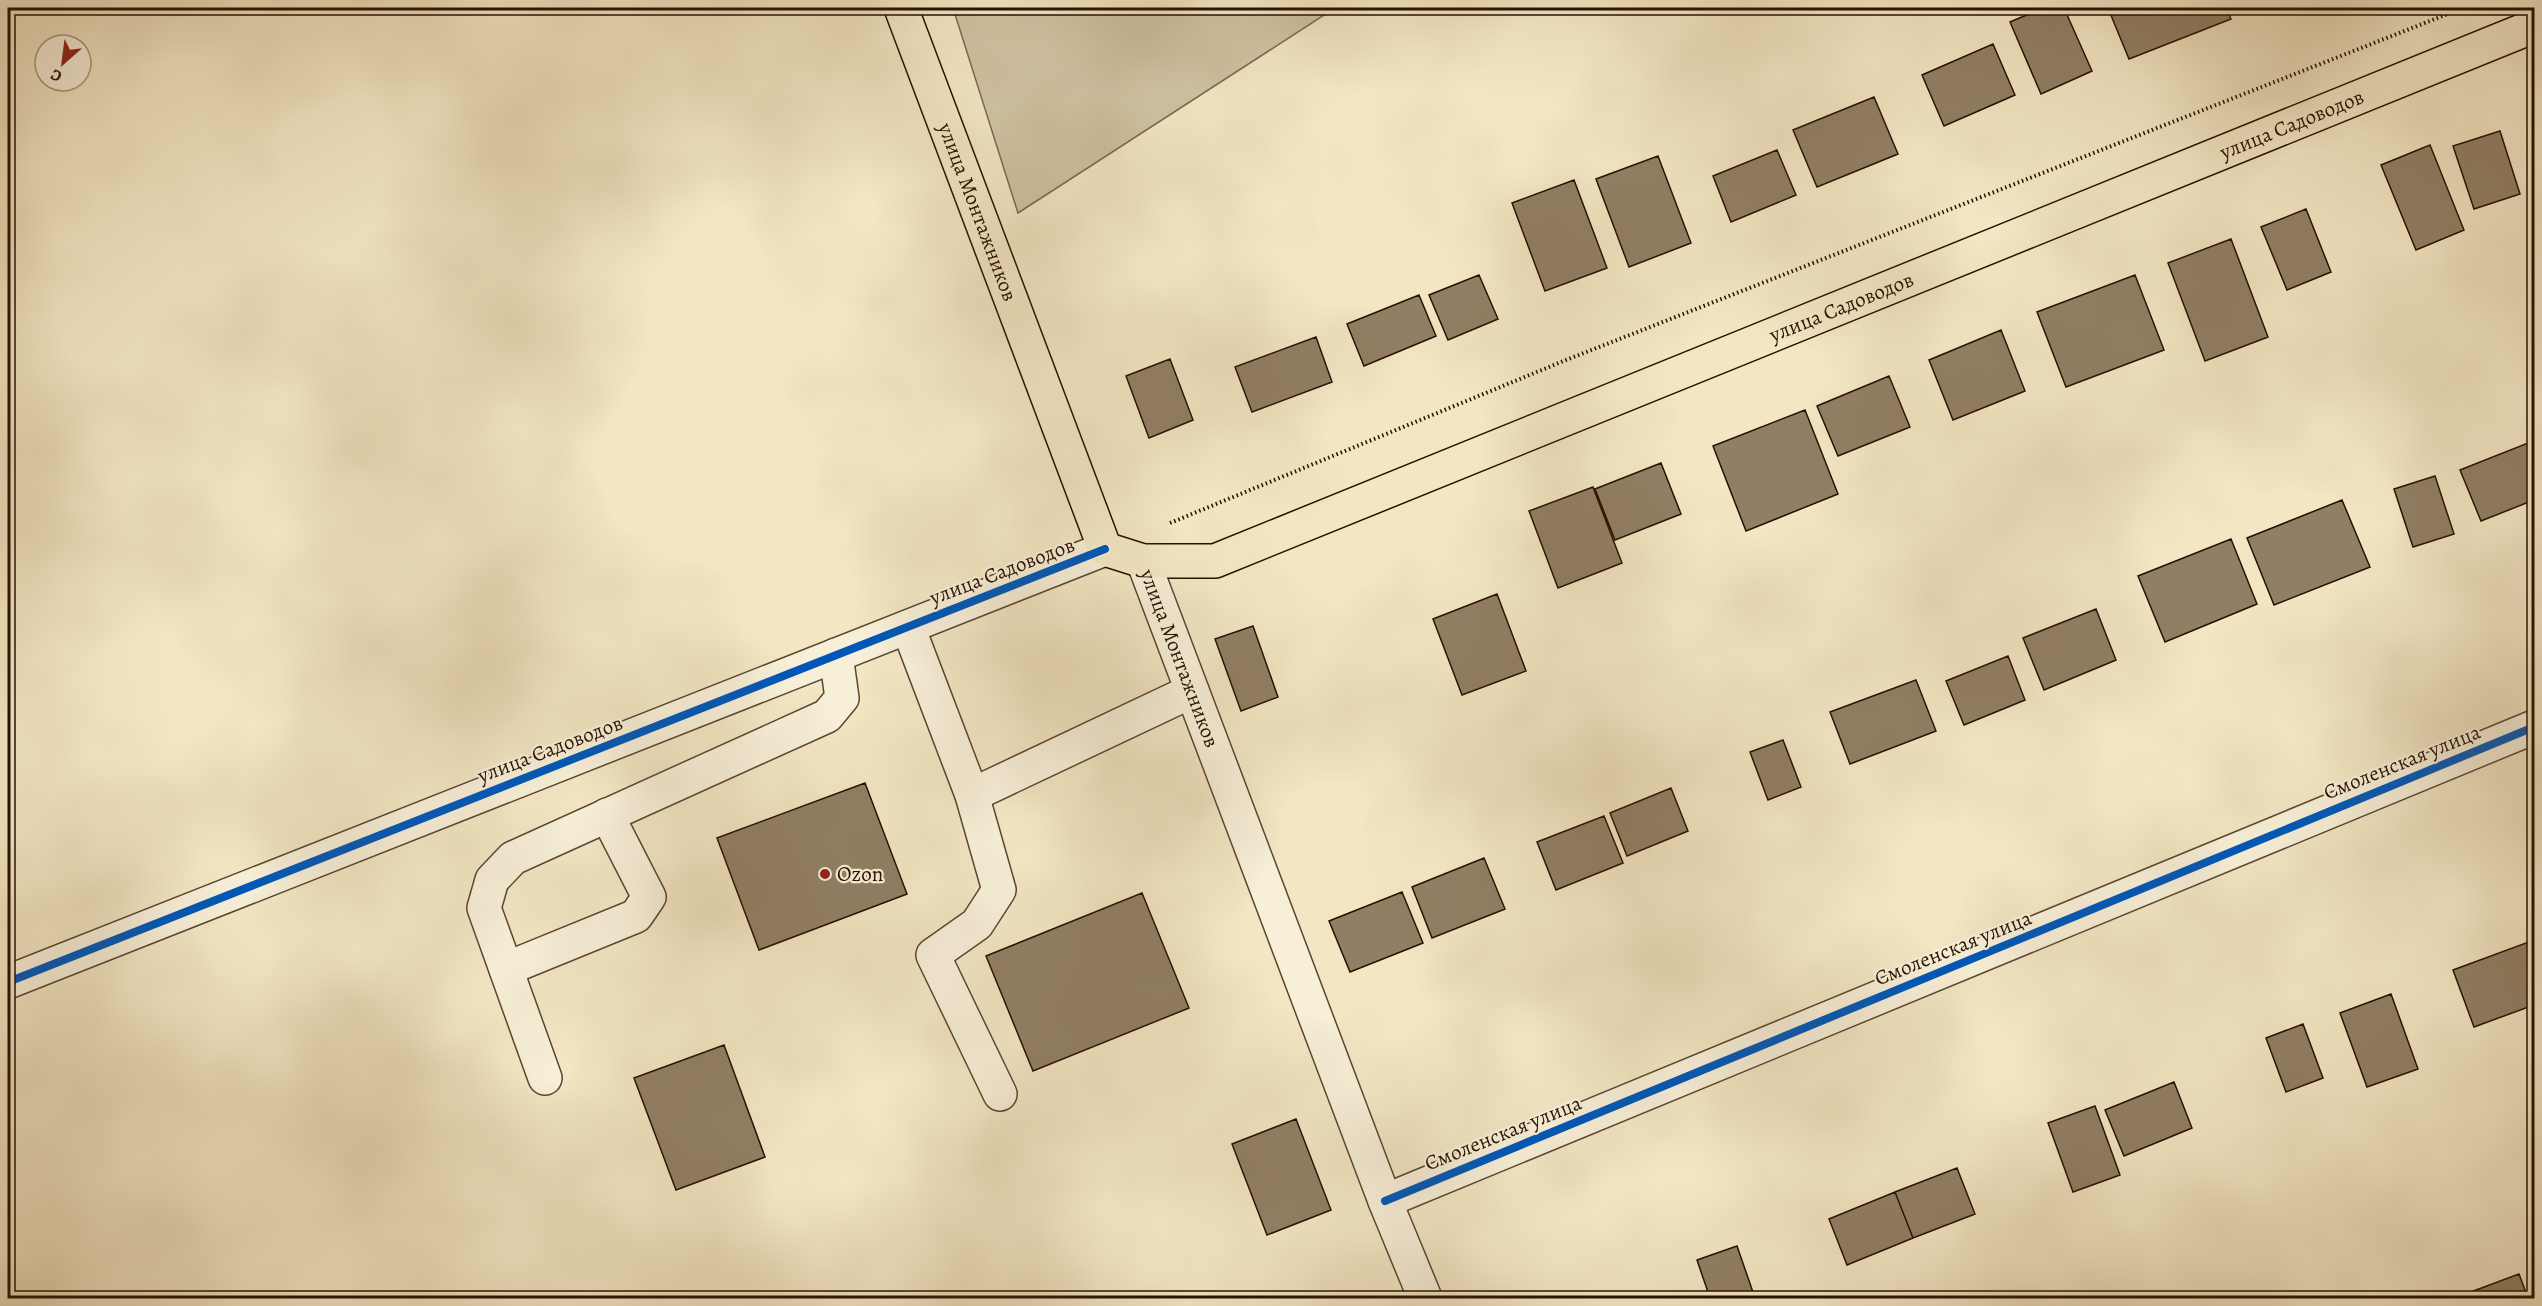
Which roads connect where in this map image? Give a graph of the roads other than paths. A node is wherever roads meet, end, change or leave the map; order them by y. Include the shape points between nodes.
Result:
1 (901, 8) edge
2 (2535, 26) edge
3 (1105, 549) junction
4 (1143, 561) junction
5 (908, 627) junction
6 (836, 656) junction
7 (1192, 691) junction
8 (2535, 727) edge
9 (972, 795) junction
10 (607, 815) junction
11 (506, 969) junction
12 (8, 982) edge
13 (545, 1078) dead end
14 (1000, 1094) dead end
15 (1385, 1201) junction
16 (1425, 1299) edge

1 - 3 main road, улица Монтажников
2 - 4 main road, улица Садоводов via 1215,561
3 - 4 main road, улица Монтажников
3 - 5 street, улица Садоводов
4 - 7 street, улица Монтажников
5 - 6 street, улица Садоводов
5 - 9 street
6 - 10 street via 842,698 827,716
6 - 12 street, улица Садоводов
7 - 9 street
7 - 15 street, улица Монтажников
8 - 15 street, Смоленская улица
9 - 14 street via 999,890 977,924 933,955
10 - 11 street via 513,858 492,880 484,908
10 - 11 street via 648,897 636,916
11 - 13 street
15 - 16 street, улица Монтажников

